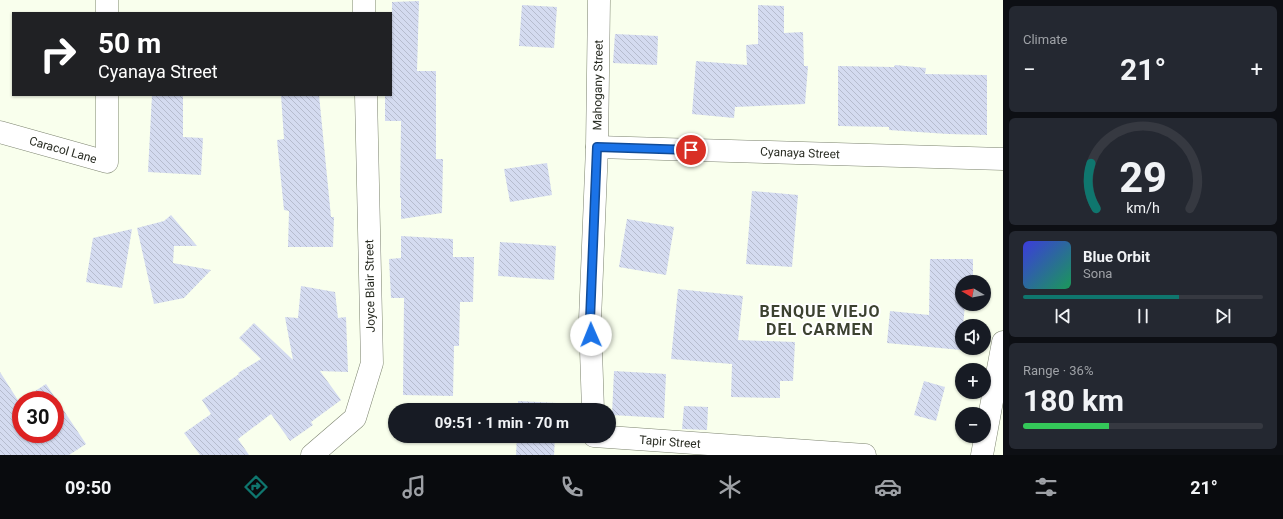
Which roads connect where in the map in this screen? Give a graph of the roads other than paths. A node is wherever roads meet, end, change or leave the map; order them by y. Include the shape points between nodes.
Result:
1 (107, 0) edge
2 (364, 0) edge
3 (600, 0) edge
4 (107, 12) edge
5 (364, 12) edge
6 (107, 96) edge
7 (366, 96) edge
8 (0, 132) edge
9 (597, 147) junction
10 (1003, 158) edge
11 (1003, 342) edge
12 (593, 403) edge
13 (616, 438) edge
14 (596, 443) edge
15 (312, 455) edge
16 (600, 455) edge
17 (865, 455) edge
18 (982, 455) edge

1 - 4 street
2 - 5 street
3 - 9 street, Mahogany Street
6 - 8 street, Caracol Lane via 107,162
7 - 15 street, Joyce Blair Street via 372,363 355,418
9 - 10 street, Cyanaya Street
9 - 12 street, Mahogany Street via 590,320
11 - 18 street
13 - 17 street, Tapir Street
14 - 16 street

